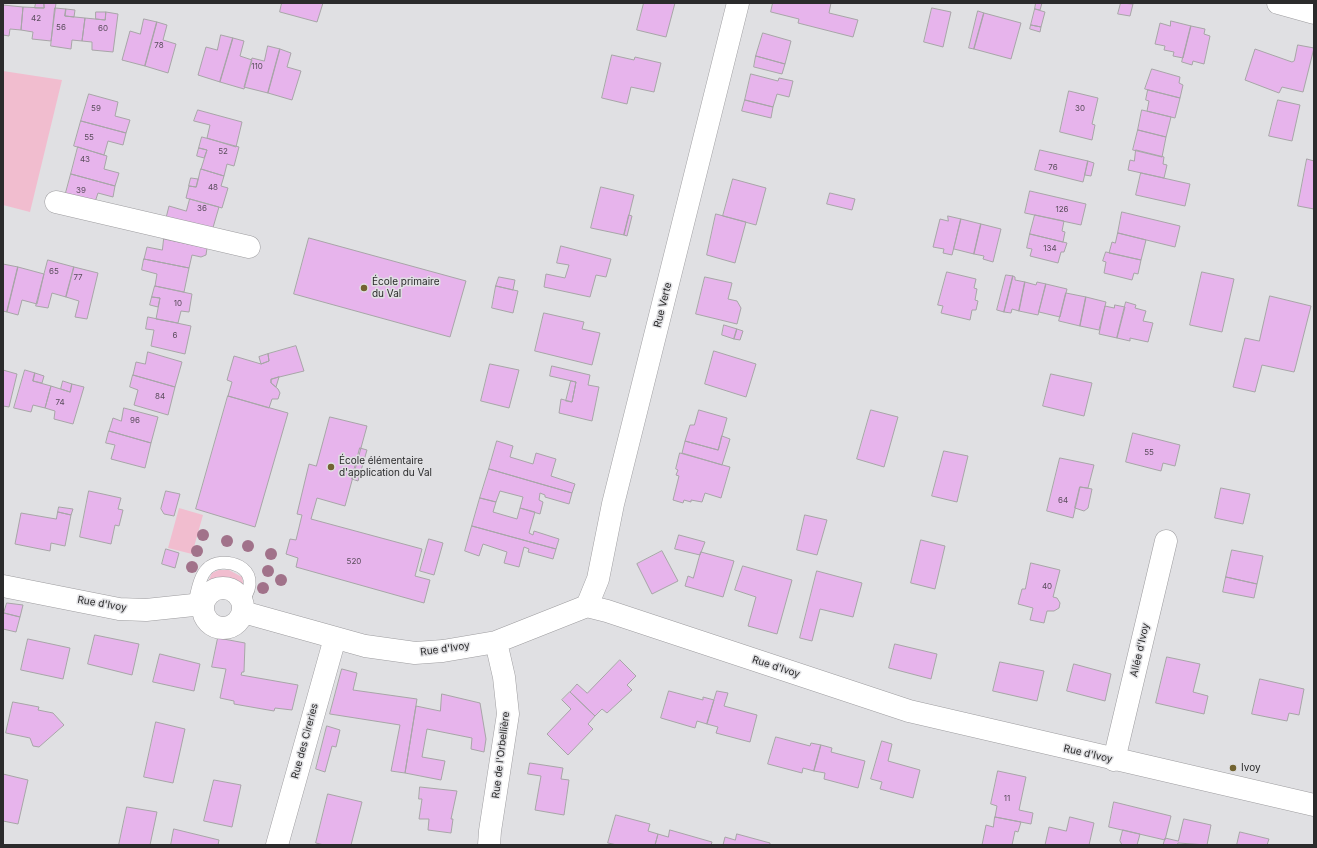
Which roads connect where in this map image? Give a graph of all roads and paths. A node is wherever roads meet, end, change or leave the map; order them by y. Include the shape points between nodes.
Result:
1 (738, 3) edge
2 (56, 202) dead end
3 (249, 247) dead end
4 (1166, 541) dead end
5 (3, 586) edge
6 (198, 604) junction
7 (587, 606) junction
8 (242, 607) junction
9 (335, 638) junction
10 (496, 642) junction
11 (1114, 760) junction
12 (1314, 805) edge
13 (277, 845) edge
14 (489, 845) edge

1 - 7 street, Rue Verte via 613,504 598,580
2 - 3 street
4 - 11 street, Allée d'Ivoy
5 - 6 street, Rue d'Ivoy via 119,609 146,610
6 - 8 street via 209,592 221,588 234,591
6 - 8 street via 208,623 220,629 233,626 238,621
7 - 10 street, Rue d'Ivoy
7 - 11 street, Rue d'Ivoy via 908,711
8 - 9 street, Rue d'Ivoy
9 - 10 street, Rue d'Ivoy via 365,646 415,653
9 - 13 street, Rue des Cireries
10 - 14 street, Rue de l'Orbellière via 504,677 508,714
11 - 12 street, Rue d'Ivoy

